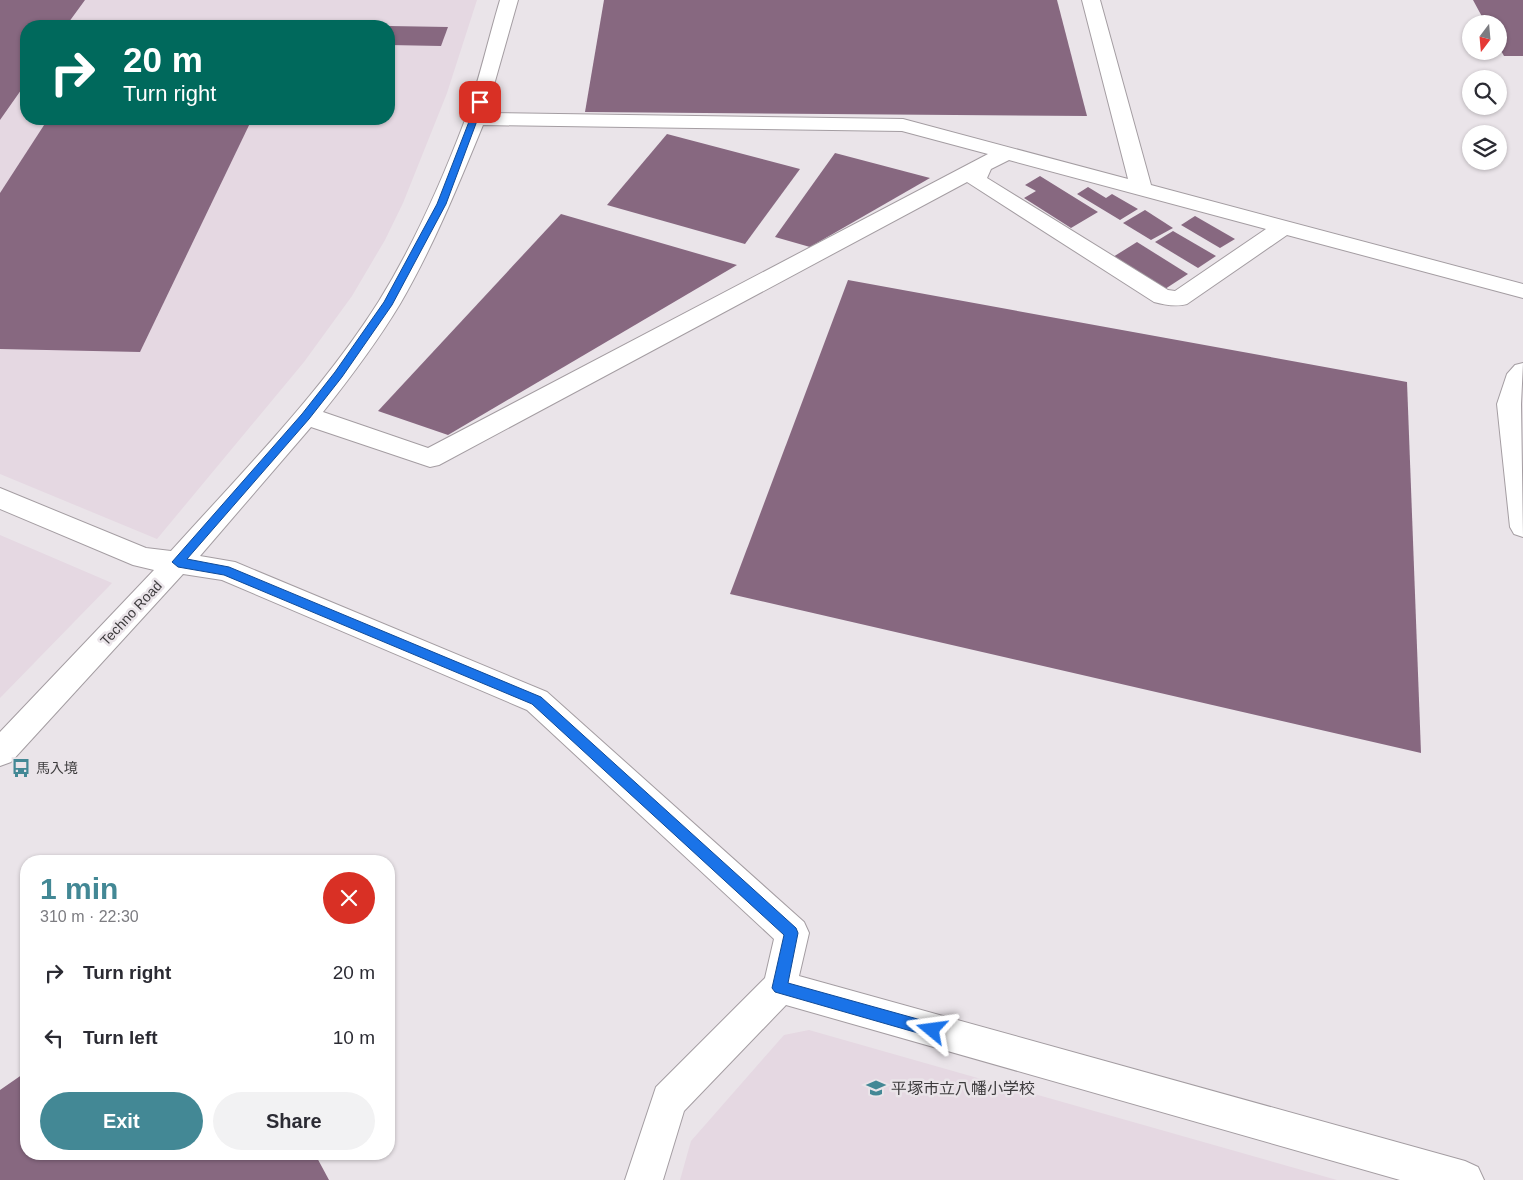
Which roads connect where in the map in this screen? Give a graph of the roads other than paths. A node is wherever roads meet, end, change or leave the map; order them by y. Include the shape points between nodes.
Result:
1 (509, 0) edge
2 (1090, 0) edge
3 (475, 119) junction
4 (1006, 152) junction
5 (982, 166) junction
6 (1141, 188) junction
7 (1284, 226) junction
8 (1523, 291) edge
9 (1523, 371) edge
10 (306, 416) junction
11 (0, 498) edge
12 (1523, 527) edge
13 (178, 562) junction
14 (0, 753) edge
15 (780, 988) junction
16 (644, 1180) edge
17 (1465, 1180) edge

1 - 3 street, Techno Road
2 - 6 street
3 - 4 street via 903,125
3 - 10 street, Techno Road via 441,204 389,303
4 - 5 street
4 - 6 street
5 - 7 street via 976,180 1171,300 1179,298
5 - 10 street via 430,458
6 - 7 street
7 - 8 street
9 - 12 street via 1515,380 1510,404
10 - 13 street, Techno Road
11 - 13 street via 143,558
13 - 14 street, Techno Road
13 - 15 street via 225,570 537,701 792,933
15 - 16 street via 670,1100
15 - 17 street

